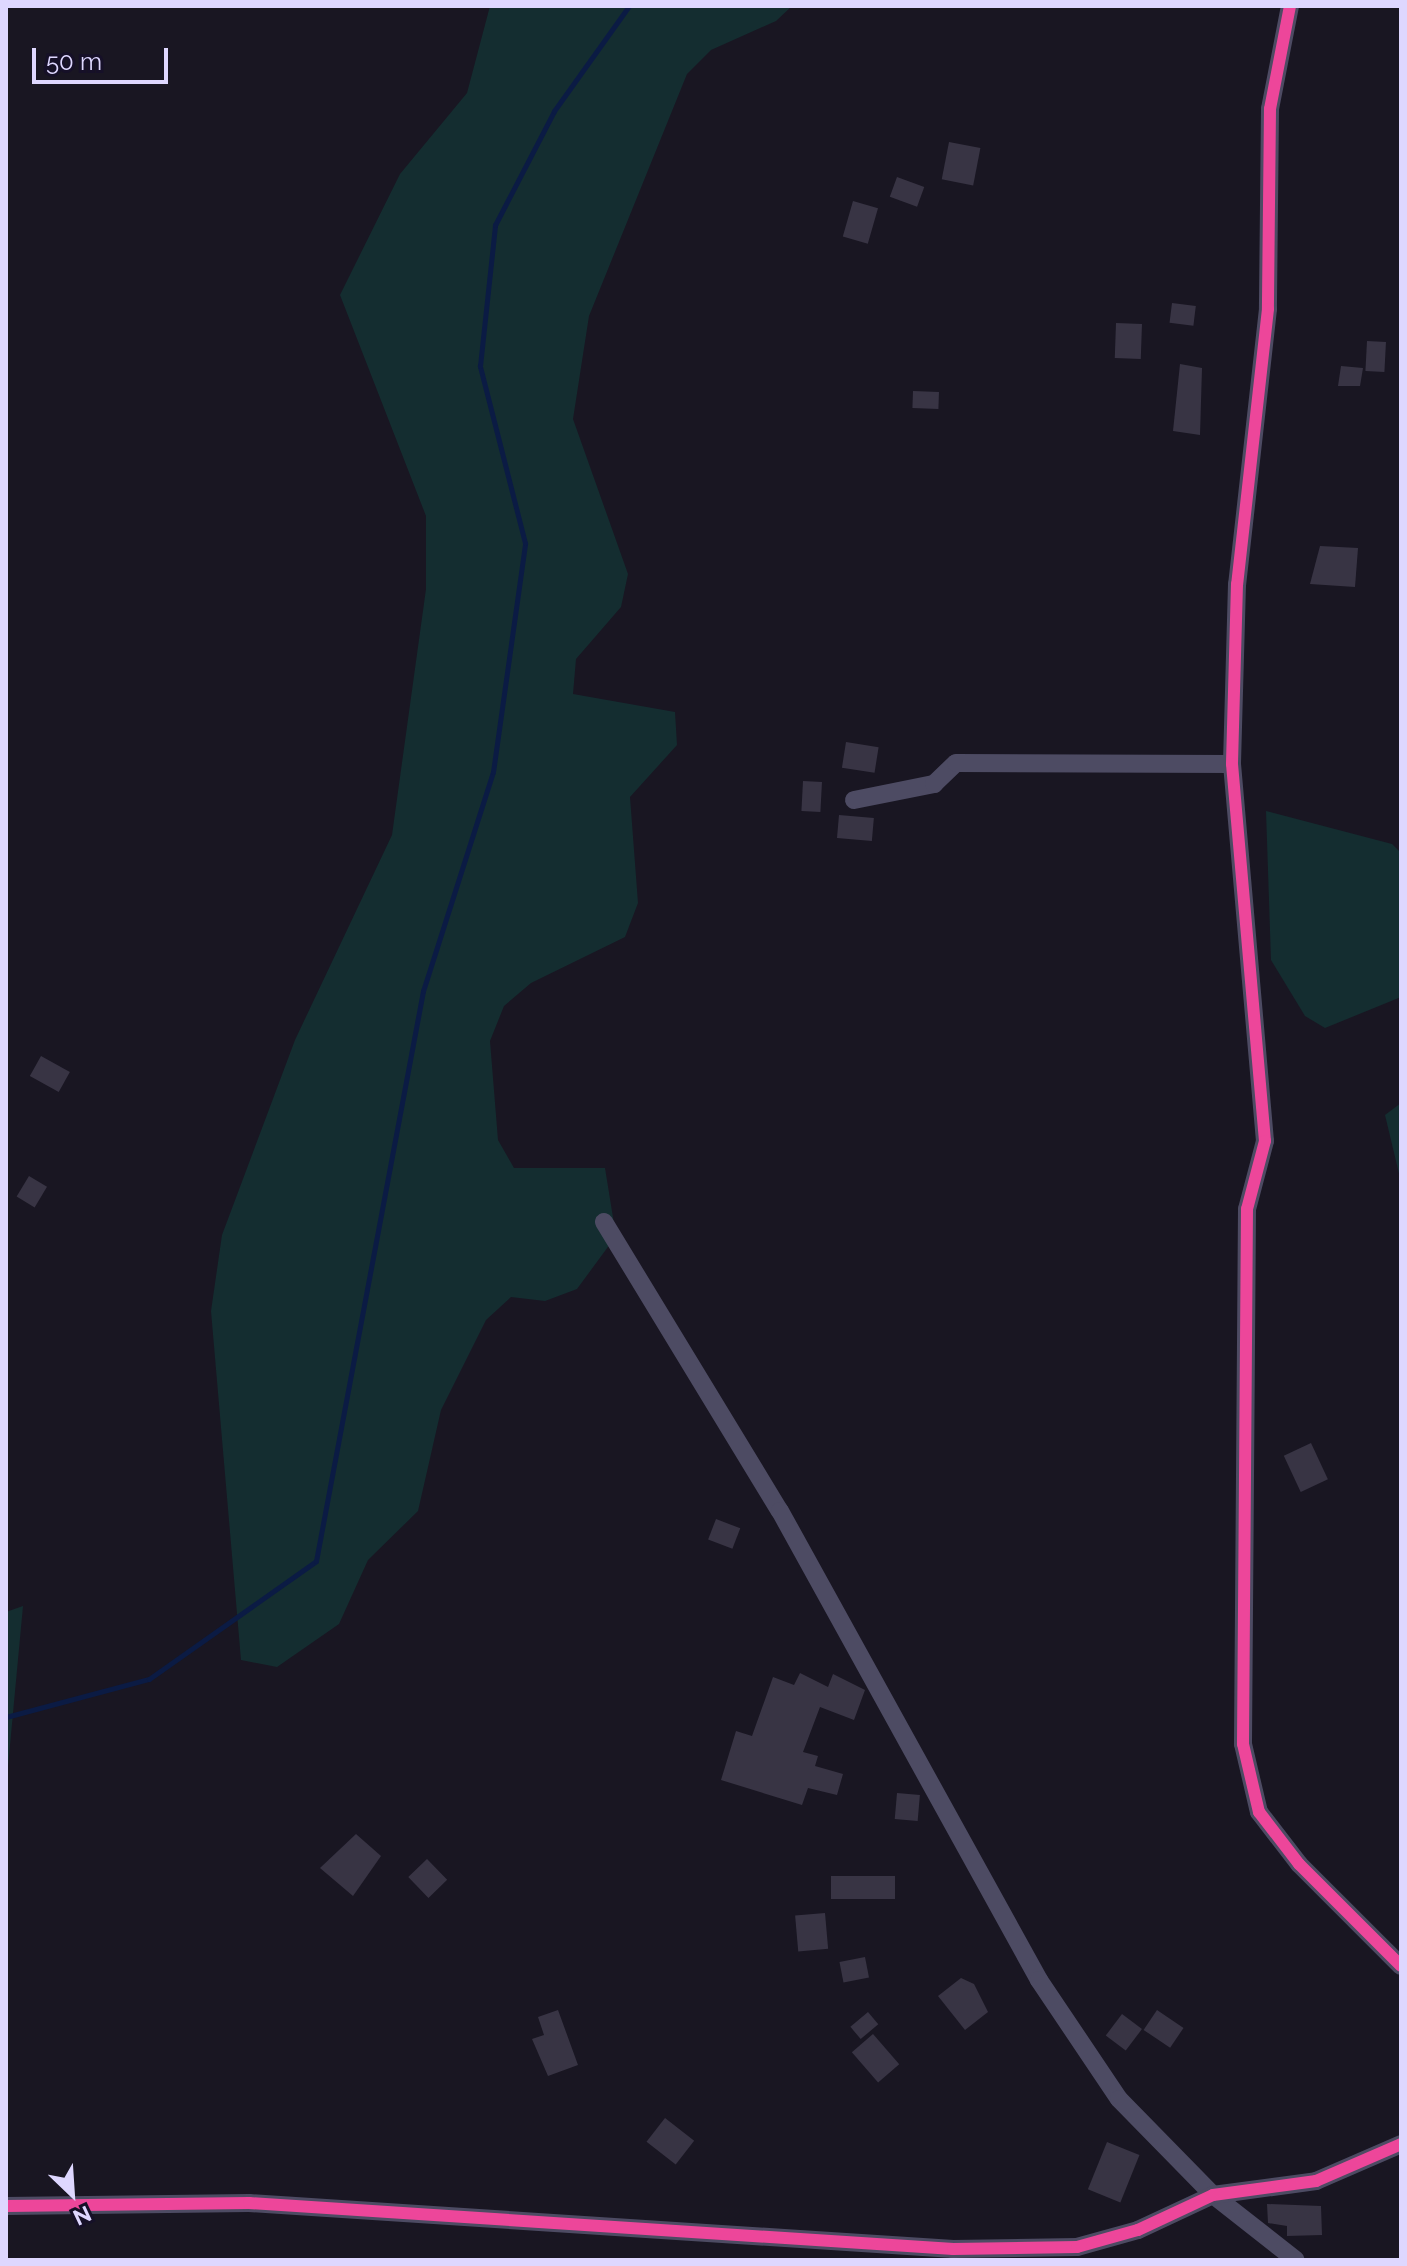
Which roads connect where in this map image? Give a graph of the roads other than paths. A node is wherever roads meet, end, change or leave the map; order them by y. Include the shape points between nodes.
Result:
1 (1290, 6) edge
2 (1232, 764) junction
3 (854, 800) dead end
4 (604, 1222) dead end
5 (1401, 1966) edge
6 (1401, 2144) edge
7 (1213, 2195) junction
8 (6, 2206) edge
9 (1296, 2260) edge

1 - 2 street via 1270,109 1268,309 1237,584
2 - 3 street via 956,763 934,784
2 - 5 street via 1265,1141 1247,1209 1243,1744 1259,1812 1299,1864
4 - 7 street via 764,1485 1039,1980 1119,2099
6 - 7 street via 1316,2181
7 - 8 street via 1123,2234 1077,2247 1015,2249 249,2203
7 - 9 street

